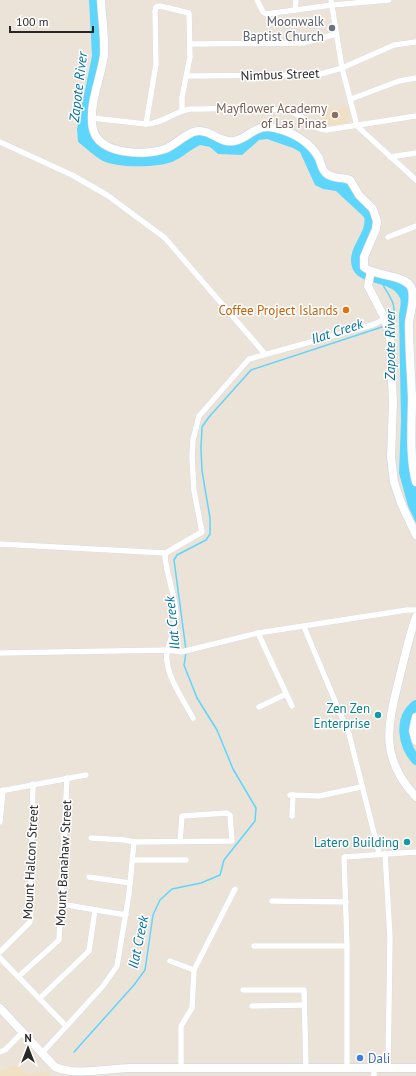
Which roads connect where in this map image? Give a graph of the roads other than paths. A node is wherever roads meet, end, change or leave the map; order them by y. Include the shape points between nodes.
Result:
1 (101, 0) edge
2 (257, 0) edge
3 (296, 0) edge
4 (389, 0) edge
5 (332, 2) edge
6 (295, 10) junction
7 (336, 34) junction
8 (416, 42) edge
9 (190, 44) junction
10 (342, 68) junction
11 (187, 76) junction
12 (416, 78) edge
13 (351, 99) junction
14 (182, 110) junction
15 (416, 116) edge
16 (92, 118) junction
17 (146, 124) junction
18 (357, 126) junction
19 (0, 142) edge
20 (416, 153) edge
21 (390, 157) junction
22 (416, 180) edge
23 (416, 226) edge
24 (388, 237) dead end
25 (371, 272) junction
26 (385, 320) junction
27 (413, 338) edge
28 (265, 354) junction
29 (416, 482) edge
30 (416, 535) edge
31 (0, 544) edge
32 (166, 553) junction
33 (416, 610) edge
34 (416, 617) edge
35 (304, 627) junction
36 (258, 633) junction
37 (168, 650) junction
38 (0, 653) edge
39 (286, 694) junction
40 (292, 706) dead end
41 (259, 707) dead end
42 (416, 717) edge
43 (193, 718) dead end
44 (416, 741) edge
45 (86, 775) dead end
46 (67, 778) junction
47 (33, 784) junction
48 (361, 787) junction
49 (1, 790) edge
50 (416, 798) edge
51 (292, 816) dead end
52 (0, 822) edge
53 (92, 838) dead end
54 (134, 842) junction
55 (180, 842) junction
56 (416, 852) edge
57 (382, 853) junction
58 (133, 860) junction
59 (186, 860) dead end
60 (89, 877) dead end
61 (130, 883) junction
62 (235, 889) dead end
63 (272, 902) dead end
64 (346, 902) junction
65 (60, 904) junction
66 (95, 910) junction
67 (126, 915) junction
68 (254, 946) dead end
69 (347, 946) junction
70 (0, 952) edge
71 (0, 958) edge
72 (170, 961) dead end
73 (194, 970) junction
74 (18, 977) junction
75 (243, 990) dead end
76 (40, 998) junction
77 (304, 1005) junction
78 (252, 1006) dead end
79 (0, 1008) edge
80 (66, 1026) junction
81 (23, 1032) junction
82 (0, 1052) edge
83 (43, 1052) junction
84 (181, 1068) junction
85 (306, 1068) junction
86 (347, 1068) junction
87 (388, 1068) junction
88 (416, 1068) edge
89 (374, 1072) edge
90 (100, 1074) edge

1 - 16 main road via 104,54
2 - 6 street via 264,13
3 - 6 street
4 - 5 street
5 - 6 street
5 - 7 street
7 - 9 street via 303,43
7 - 10 street
8 - 10 street, Nimbus Street via 394,45
9 - 11 street
9 - 17 street via 189,14 165,6 156,7 156,64
10 - 11 street, Nimbus Street via 318,75
10 - 13 street
11 - 14 street
12 - 13 street via 399,81
13 - 18 street
14 - 17 street via 161,121
14 - 18 street via 282,111 298,114 323,130
15 - 18 street
16 - 17 street
16 - 25 main road via 94,134 100,142 115,150 132,152 157,152 200,131 227,141 239,139 262,127 276,128 297,136 315,152 325,173 350,180 359,195 375,212 378,225 363,260 364,267
18 - 21 street
19 - 28 street via 72,175 107,195 165,238
20 - 21 street
21 - 22 street
23 - 24 street
25 - 26 main road via 368,282 370,291
25 - 27 main road via 408,283 413,292 410,318
26 - 28 street
26 - 30 main road via 389,330 393,402 392,468 397,494
27 - 29 main road via 412,461
28 - 32 street via 245,363 197,419 192,446 192,465 202,532
31 - 32 street
32 - 37 street via 176,614 176,624
33 - 35 street
34 - 50 main road via 388,731 390,753 395,767
35 - 36 street
35 - 48 street via 344,718
36 - 37 street via 181,652
36 - 39 street
37 - 38 street
37 - 43 street via 168,667 176,688
39 - 40 street
39 - 41 street
42 - 44 main road via 413,731
45 - 46 street
46 - 47 street
46 - 65 street, Mount Banahaw Street
47 - 49 street
47 - 70 street, Mount Halcon Street via 30,922
48 - 51 street via 319,796 291,795
48 - 57 street
49 - 52 street
53 - 54 street
54 - 55 street
54 - 58 street
55 - 55 street via 232,841 230,815 226,813 182,816
56 - 57 street
57 - 64 street via 344,857
57 - 87 street via 390,937
58 - 59 street
58 - 61 street
60 - 61 street
61 - 67 street
62 - 73 street
63 - 64 street
64 - 69 street
65 - 66 street
65 - 74 street, Mount Banahaw Street via 59,940
66 - 67 street
66 - 76 street via 89,951
67 - 80 street via 117,966 103,986
68 - 69 street
69 - 86 street
71 - 74 street
72 - 73 street
73 - 84 street via 192,1008 181,1026
74 - 76 street
75 - 77 street via 304,990
76 - 80 street
77 - 78 street
77 - 85 street
79 - 81 main road
80 - 83 street
81 - 82 street
81 - 83 main road
83 - 90 main road via 62,1072
84 - 85 main road
84 - 90 main road via 116,1068
85 - 86 main road
86 - 89 main road
87 - 88 main road
87 - 89 main road

